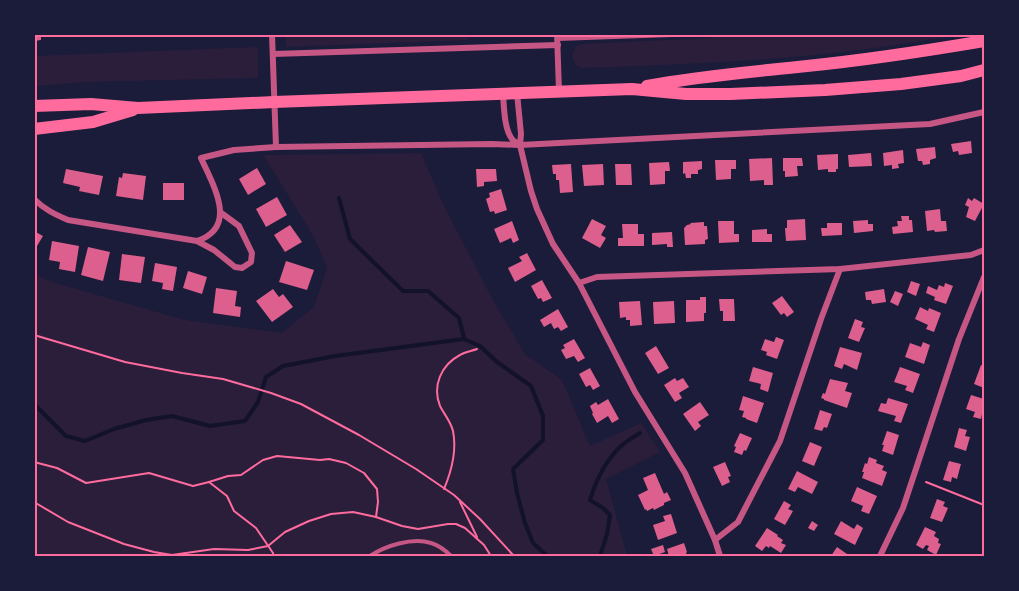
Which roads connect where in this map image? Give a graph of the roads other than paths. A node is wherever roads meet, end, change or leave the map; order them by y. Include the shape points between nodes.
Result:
1 (272, 34) edge
2 (700, 34) edge
3 (557, 39) edge
4 (984, 41) edge
5 (273, 54) junction
6 (984, 70) edge
7 (632, 89) junction
8 (559, 92) junction
9 (517, 93) junction
10 (503, 94) junction
11 (274, 102) junction
12 (34, 106) edge
13 (138, 108) junction
14 (984, 112) edge
15 (34, 129) edge
16 (520, 145) junction
17 (276, 147) junction
18 (34, 199) edge
19 (220, 212) junction
20 (197, 241) junction
21 (984, 250) edge
22 (840, 269) junction
23 (984, 277) edge
24 (579, 283) junction
25 (715, 540) junction
26 (370, 556) edge
27 (451, 556) edge
28 (720, 556) edge
29 (880, 556) edge

1 - 5 street
2 - 3 lane
3 - 5 street
3 - 8 street
4 - 7 highway
5 - 11 street
6 - 7 highway via 901,84 825,90 686,94
7 - 8 highway
8 - 9 highway
9 - 10 highway
9 - 16 street
10 - 11 highway
10 - 16 street via 508,132
11 - 13 highway
11 - 17 street
12 - 13 highway via 91,104
13 - 15 highway via 93,122
14 - 16 street via 930,124
16 - 17 street
16 - 24 street via 537,209
17 - 19 street via 234,150 201,158 218,196
18 - 20 street via 68,220
19 - 20 street via 218,227
19 - 20 street via 239,226 252,253 251,262 242,268 235,267
21 - 22 street via 971,255
22 - 24 street via 597,277
22 - 25 street via 780,441 738,522
23 - 29 street via 959,339 903,508
24 - 25 street via 635,393 685,473
25 - 28 street
26 - 27 lane via 412,541 431,543

